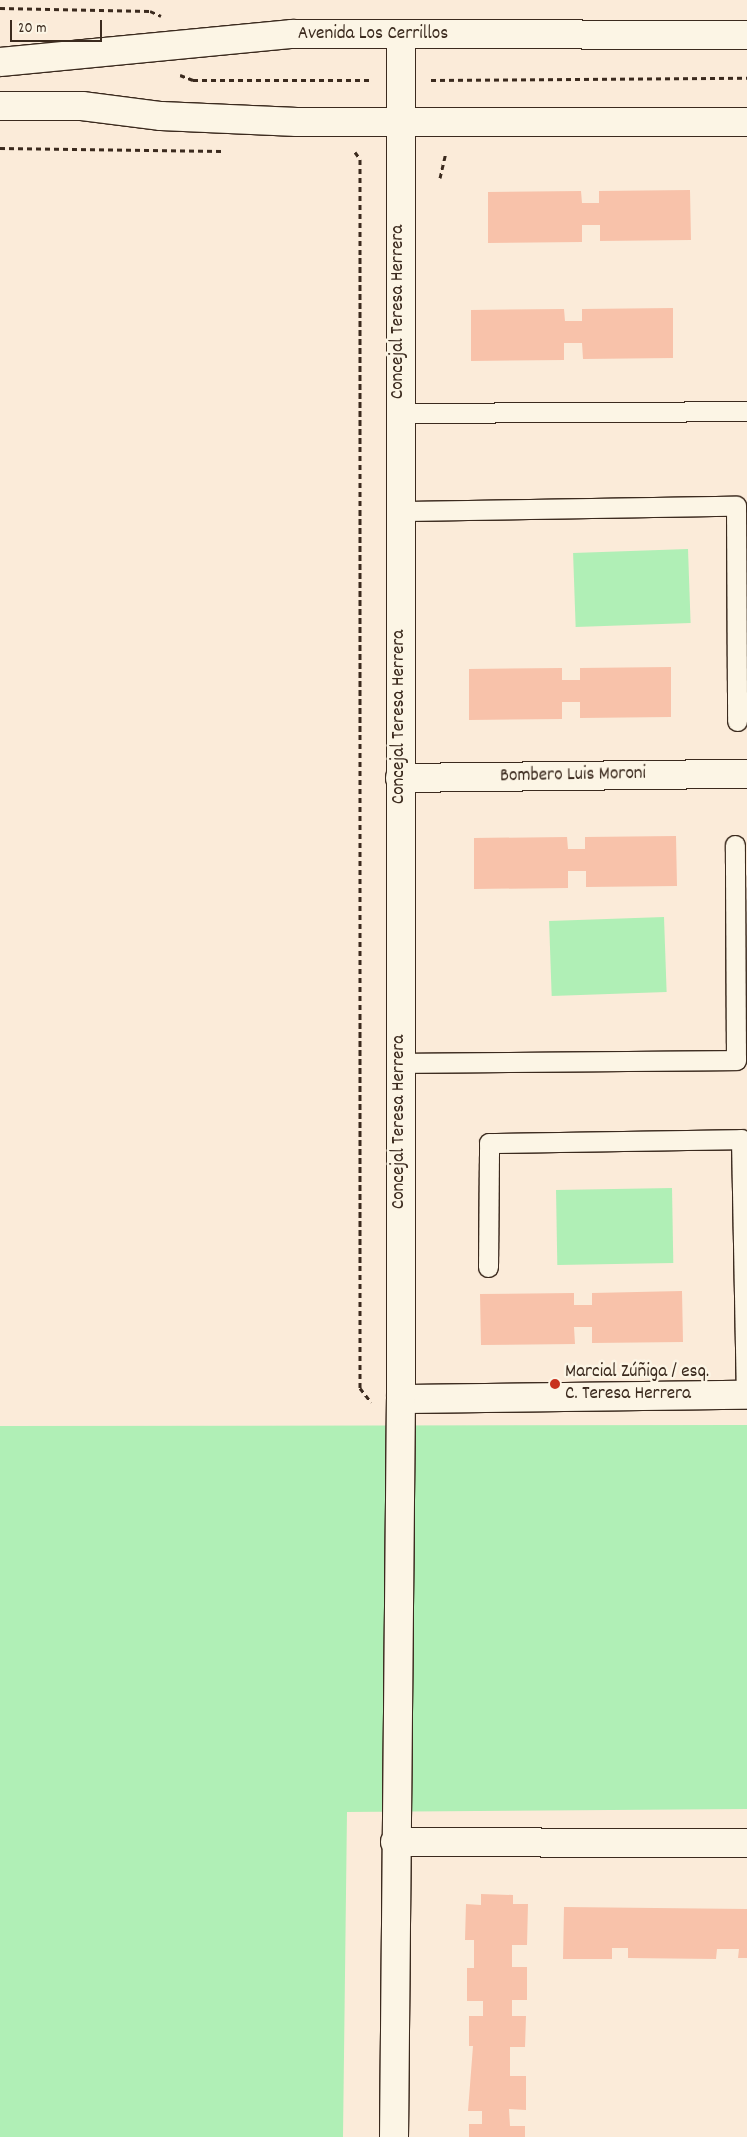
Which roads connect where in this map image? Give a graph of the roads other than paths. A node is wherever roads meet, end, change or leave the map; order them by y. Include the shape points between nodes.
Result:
1 (401, 35) junction
2 (747, 35) edge
3 (0, 62) edge
4 (0, 106) edge
5 (399, 122) junction
6 (747, 122) edge
7 (747, 410) edge
8 (400, 413) junction
9 (400, 512) junction
10 (737, 722) dead end
11 (747, 774) edge
12 (400, 778) junction
13 (735, 845) dead end
14 (400, 1063) junction
15 (488, 1267) dead end
16 (747, 1395) edge
17 (401, 1399) junction
18 (395, 1842) junction
19 (747, 1844) edge
20 (394, 2137) edge

1 - 2 street, Avenida Los Cerrillos
1 - 3 street, Avenida Los Cerrillos via 292,34
1 - 5 street, Concejal Teresa Herrera
4 - 5 street via 82,106 204,119
5 - 6 street
5 - 8 street, Concejal Teresa Herrera
7 - 8 lane
8 - 9 street, Concejal Teresa Herrera
9 - 10 lane via 736,506
9 - 12 street, Concejal Teresa Herrera
11 - 12 street, Bombero Luis Moroni
12 - 14 street, Concejal Teresa Herrera
13 - 14 lane via 736,1060
14 - 17 street, Concejal Teresa Herrera
15 - 16 lane via 489,1143 741,1139
16 - 17 street
17 - 18 street, Concejal Teresa Herrera
18 - 19 street
18 - 20 street, Concejal Teresa Herrera

